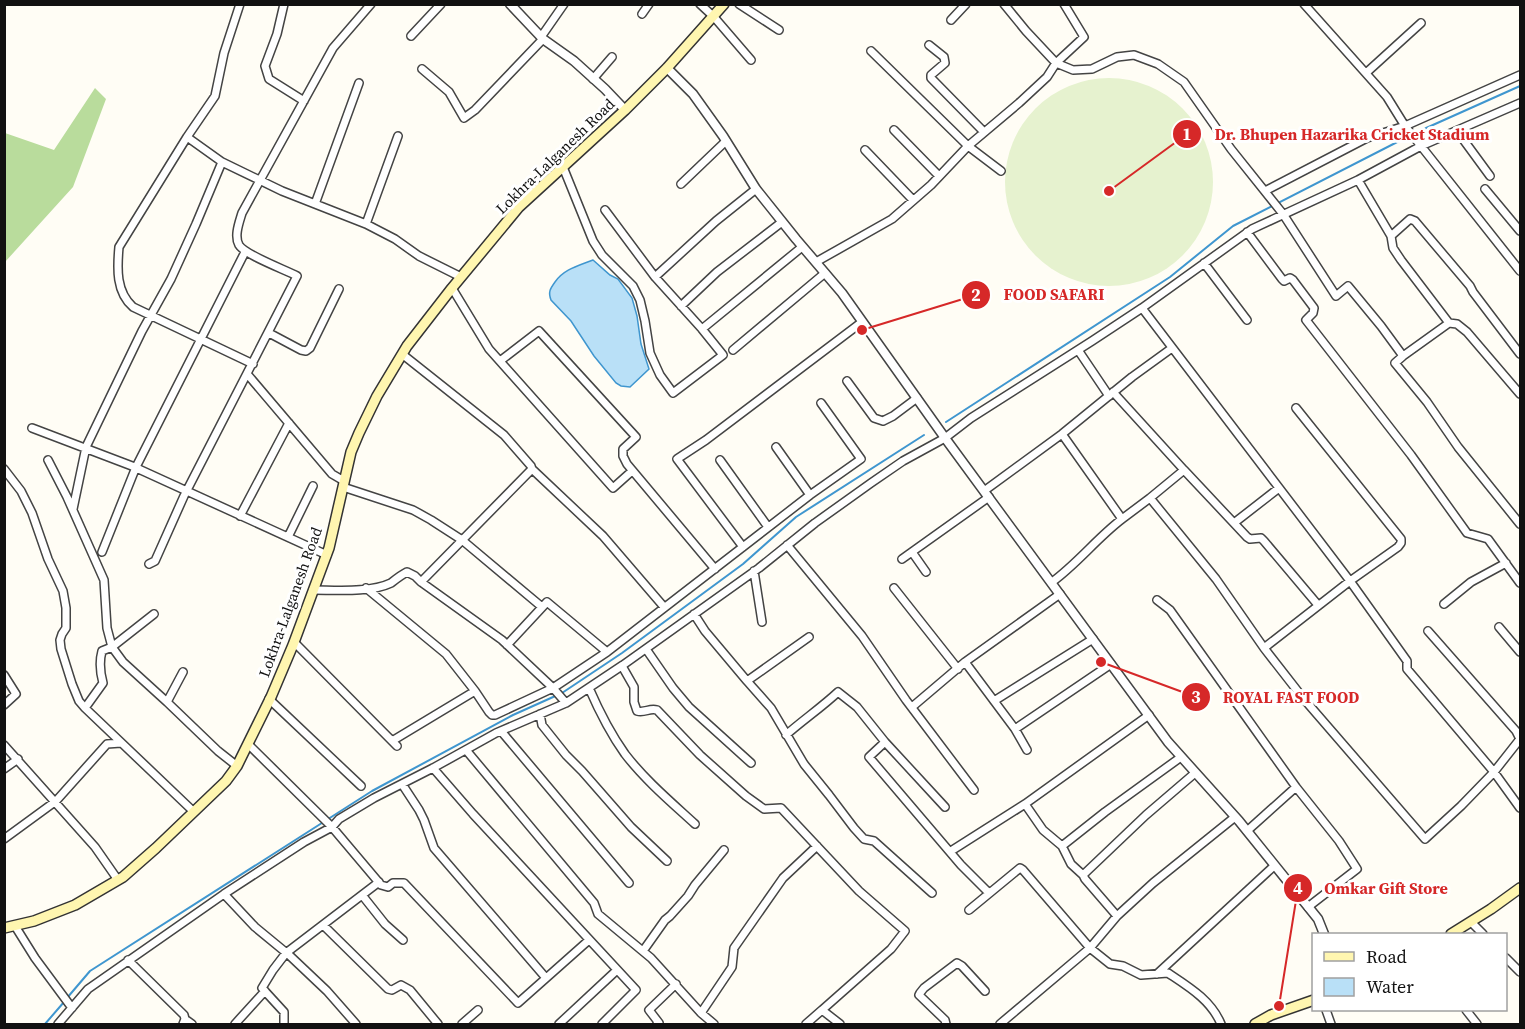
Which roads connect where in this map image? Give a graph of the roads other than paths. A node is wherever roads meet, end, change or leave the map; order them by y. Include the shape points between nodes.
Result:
1 (240, 4) edge
2 (284, 4) edge
3 (371, 4) edge
4 (441, 4) edge
5 (510, 4) edge
6 (564, 4) edge
7 (649, 4) edge
8 (700, 4) edge
9 (724, 4) edge
10 (740, 4) edge
11 (966, 4) edge
12 (1004, 4) edge
13 (1064, 4) edge
14 (1304, 4) edge
15 (642, 14) dead end
16 (714, 17) junction
17 (951, 20) dead end
18 (1421, 23) dead end
19 (779, 30) dead end
20 (411, 36) dead end
21 (542, 38) junction
22 (929, 45) dead end
23 (871, 51) dead end
24 (612, 57) dead end
25 (751, 60) dead end
26 (1056, 63) junction
27 (667, 68) junction
28 (422, 69) dead end
29 (1366, 73) junction
30 (1521, 75) edge
31 (593, 79) junction
32 (359, 83) dead end
33 (304, 101) junction
34 (1520, 105) edge
35 (625, 110) junction
36 (1405, 126) junction
37 (894, 130) dead end
38 (1457, 131) junction
39 (984, 132) junction
40 (398, 136) dead end
41 (187, 137) junction
42 (726, 141) junction
43 (968, 146) junction
44 (1420, 146) junction
45 (865, 150) dead end
46 (222, 162) junction
47 (563, 167) junction
48 (1001, 171) dead end
49 (939, 176) junction
50 (1490, 176) dead end
51 (260, 180) junction
52 (1358, 180) junction
53 (681, 184) dead end
54 (756, 189) junction
55 (1485, 189) dead end
56 (1265, 191) junction
57 (913, 200) junction
58 (315, 204) junction
59 (605, 210) dead end
60 (1283, 213) junction
61 (782, 222) junction
62 (366, 224) junction
63 (1521, 231) edge
64 (1247, 232) junction
65 (1391, 236) junction
66 (802, 247) junction
67 (245, 252) junction
68 (816, 262) junction
69 (1204, 263) junction
70 (1521, 271) edge
71 (825, 273) junction
72 (461, 277) junction
73 (655, 277) junction
74 (452, 288) junction
75 (339, 289) dead end
76 (681, 306) junction
77 (1142, 308) junction
78 (151, 315) junction
79 (1247, 320) dead end
80 (862, 322) junction
81 (1449, 323) junction
82 (702, 328) junction
83 (269, 333) junction
84 (202, 339) junction
85 (1173, 348) junction
86 (733, 350) dead end
87 (1078, 350) junction
88 (402, 354) junction
89 (1521, 354) edge
90 (1403, 356) junction
91 (500, 361) junction
92 (253, 364) junction
93 (248, 375) junction
94 (847, 381) dead end
95 (1111, 394) junction
96 (1521, 394) edge
97 (917, 398) junction
98 (821, 403) dead end
99 (1296, 408) dead end
100 (289, 423) junction
101 (32, 429) dead end
102 (1062, 434) junction
103 (945, 438) junction
104 (86, 447) junction
105 (776, 447) dead end
106 (48, 460) dead end
107 (720, 460) dead end
108 (136, 467) junction
109 (4, 469) edge
110 (532, 469) junction
111 (1184, 470) junction
112 (632, 471) junction
113 (343, 484) junction
114 (313, 486) dead end
115 (1279, 488) junction
116 (187, 491) junction
117 (986, 494) junction
118 (810, 495) junction
119 (1150, 498) junction
120 (73, 509) junction
121 (240, 516) junction
122 (1122, 519) junction
123 (1234, 523) junction
124 (1521, 524) edge
125 (768, 527) junction
126 (288, 537) junction
127 (462, 540) junction
128 (787, 545) junction
129 (743, 547) junction
130 (102, 552) dead end
131 (912, 552) junction
132 (327, 555) junction
133 (902, 560) dead end
134 (1506, 563) junction
135 (149, 564) dead end
136 (715, 569) junction
137 (754, 572) junction
138 (926, 572) dead end
139 (1350, 581) junction
140 (421, 582) junction
141 (1052, 582) junction
142 (1521, 583) edge
143 (366, 588) junction
144 (894, 588) dead end
145 (313, 590) junction
146 (1060, 594) junction
147 (1157, 600) dead end
148 (1444, 604) dead end
149 (1318, 605) junction
150 (542, 607) junction
151 (664, 607) junction
152 (154, 614) dead end
153 (694, 614) junction
154 (762, 622) dead end
155 (1499, 627) dead end
156 (1428, 631) dead end
157 (809, 637) dead end
158 (1093, 639) junction
159 (294, 642) junction
160 (507, 645) junction
161 (112, 647) junction
162 (1264, 648) junction
163 (646, 649) junction
164 (607, 652) junction
165 (1521, 652) edge
166 (964, 662) junction
167 (1111, 664) junction
168 (622, 666) junction
169 (958, 669) junction
170 (183, 672) dead end
171 (4, 675) edge
172 (747, 681) junction
173 (589, 688) junction
174 (554, 689) junction
175 (476, 691) junction
176 (269, 699) junction
177 (564, 701) junction
178 (994, 701) junction
179 (168, 702) junction
180 (4, 705) edge
181 (912, 707) junction
182 (85, 708) junction
183 (540, 714) junction
184 (1149, 715) junction
185 (1015, 729) junction
186 (501, 731) junction
187 (786, 735) junction
188 (885, 742) junction
189 (121, 743) junction
190 (248, 744) junction
191 (4, 745) edge
192 (466, 750) junction
193 (1027, 750) dead end
194 (1181, 757) junction
195 (18, 759) junction
196 (750, 763) dead end
197 (237, 766) junction
198 (433, 768) junction
199 (4, 769) edge
200 (1494, 772) junction
201 (1195, 773) junction
202 (402, 784) junction
203 (361, 786) dead end
204 (1296, 787) junction
205 (974, 790) dead end
206 (56, 801) junction
207 (1025, 804) junction
208 (945, 807) dead end
209 (1521, 808) edge
210 (194, 812) junction
211 (1235, 817) junction
212 (694, 824) dead end
213 (331, 825) junction
214 (1247, 831) junction
215 (4, 839) edge
216 (817, 846) junction
217 (1062, 846) junction
218 (724, 850) dead end
219 (951, 851) junction
220 (667, 861) dead end
221 (1274, 866) junction
222 (1083, 875) junction
223 (118, 880) junction
224 (379, 882) junction
225 (629, 883) dead end
226 (1521, 888) edge
227 (932, 893) dead end
228 (989, 893) junction
229 (224, 894) junction
230 (362, 895) junction
231 (1308, 907) junction
232 (969, 910) dead end
233 (1117, 916) junction
234 (1472, 922) junction
235 (323, 925) junction
236 (15, 926) junction
237 (4, 928) edge
238 (1324, 933) edge
239 (1453, 933) edge
240 (1482, 933) edge
241 (403, 940) dead end
242 (589, 940) junction
243 (1090, 948) junction
244 (643, 951) junction
245 (286, 952) junction
246 (1507, 959) edge
247 (128, 960) junction
248 (617, 970) junction
249 (1521, 972) edge
250 (1157, 974) junction
251 (546, 978) junction
252 (676, 984) junction
253 (265, 991) junction
254 (985, 991) dead end
255 (1312, 1001) edge
256 (72, 1008) junction
257 (478, 1010) dead end
258 (822, 1010) junction
259 (1467, 1011) edge
260 (701, 1012) junction
261 (184, 1022) edge
262 (58, 1024) edge
263 (192, 1024) edge
264 (235, 1024) edge
265 (284, 1024) edge
266 (356, 1024) edge
267 (438, 1024) edge
268 (462, 1024) edge
269 (559, 1024) edge
270 (602, 1024) edge
271 (657, 1024) edge
272 (714, 1024) edge
273 (806, 1024) edge
274 (840, 1024) edge
275 (946, 1024) edge
276 (1000, 1024) edge
277 (1221, 1024) edge
278 (1255, 1024) edge
279 (1477, 1024) edge

1 - 41 street via 215,96
2 - 33 street via 265,66 269,79
3 - 33 street via 333,48
4 - 20 street
5 - 21 street
6 - 21 street
7 - 15 street
8 - 16 street
9 - 16 main road, Lokhra-Lalganesh Road
10 - 19 street
11 - 17 street
12 - 26 street
13 - 26 street via 1084,37
14 - 29 street
16 - 25 street
16 - 27 main road, Lokhra-Lalganesh Road
18 - 29 street
21 - 28 street via 464,118 449,92
21 - 31 street
22 - 39 street via 945,60 931,78
23 - 43 street
24 - 31 street
26 - 39 street via 1047,77
26 - 56 street via 1073,70 1092,69 1117,57 1134,55 1158,64 1184,82
27 - 35 main road, Lokhra-Lalganesh Road
27 - 42 street via 693,94
29 - 36 street
30 - 36 street
31 - 35 street
32 - 58 street
33 - 51 street
34 - 38 street
35 - 47 main road, Lokhra-Lalganesh Road
36 - 44 street
36 - 56 street via 1367,138
37 - 49 street
38 - 44 street
38 - 50 street
39 - 43 street
40 - 62 street
41 - 46 street
41 - 78 street via 119,248 119,284 128,303
42 - 53 street
42 - 54 street
43 - 48 street
43 - 49 street
44 - 52 street
44 - 70 street
45 - 57 street
46 - 51 street
46 - 78 street
47 - 72 main road, Lokhra-Lalganesh Road via 519,207
47 - 82 street via 593,242 633,286 640,300 650,353 673,393 723,355
49 - 57 street
51 - 58 street
51 - 67 street via 242,213 237,232 238,244
52 - 60 street
52 - 65 street
54 - 61 street
54 - 73 street
55 - 63 street
56 - 60 street
57 - 68 street via 890,220
58 - 62 street
59 - 73 street
60 - 64 street
60 - 90 street via 1336,296 1348,286
61 - 66 street
61 - 76 street via 717,272
62 - 72 street
64 - 69 street
64 - 134 street via 1282,279 1293,280 1314,308 1306,320 1467,533 1488,539
65 - 81 street via 1393,248
65 - 89 street via 1410,219 1415,221
66 - 68 street
66 - 82 street
67 - 83 street via 297,276
67 - 84 street
68 - 71 street
69 - 77 street
69 - 79 street
71 - 80 street
71 - 86 street
72 - 74 main road, Lokhra-Lalganesh Road
73 - 76 street
74 - 88 main road, Lokhra-Lalganesh Road
74 - 91 street
75 - 83 street via 306,351
76 - 82 street
77 - 85 street
77 - 87 street
78 - 84 street
78 - 104 street
80 - 97 street
80 - 129 street via 676,459
81 - 90 street
81 - 96 street via 1467,332
83 - 92 street
84 - 92 street
84 - 108 street
85 - 95 street
85 - 115 street
87 - 95 street
87 - 103 street
88 - 110 street via 504,435
88 - 113 main road, Lokhra-Lalganesh Road via 359,433
90 - 124 street via 1395,363
91 - 112 street via 614,488
91 - 112 street via 539,331 636,437 623,449
92 - 93 street
93 - 100 street
93 - 116 street
94 - 97 street via 874,418 883,421
95 - 102 street
95 - 111 street
97 - 103 street
98 - 118 street via 861,459
99 - 139 street via 1401,539 1398,547
100 - 113 street
100 - 121 street
101 - 104 street
102 - 117 street
102 - 122 street
103 - 117 street
103 - 128 street via 903,461
104 - 108 street
104 - 120 street
105 - 118 street
106 - 120 street
107 - 125 street
108 - 116 street
108 - 130 street
109 - 182 street via 21,490 63,591 66,628 60,640 72,684
110 - 127 street
110 - 151 street via 603,536
111 - 119 street
111 - 123 street
112 - 136 street
113 - 127 street via 412,510
113 - 132 main road, Lokhra-Lalganesh Road
114 - 126 street
115 - 123 street
115 - 139 street
116 - 121 street
116 - 135 street via 155,561
117 - 131 street
117 - 141 street
118 - 125 street
119 - 122 street
119 - 162 street via 1216,579
120 - 161 street via 104,580
121 - 126 street
122 - 141 street
123 - 149 street via 1250,539 1261,538
125 - 129 street
126 - 132 street
127 - 140 street
127 - 150 street
128 - 137 street
128 - 181 street via 862,636
129 - 136 street
131 - 133 street
131 - 138 street
132 - 145 main road, Lokhra-Lalganesh Road
134 - 142 street
134 - 148 street via 1471,582
136 - 151 street
137 - 153 street
137 - 154 street
139 - 149 street
139 - 200 street via 1407,661 1407,669
140 - 143 street via 407,572 392,582
140 - 160 street
141 - 146 street
143 - 145 street
143 - 175 street via 446,654
144 - 169 street
145 - 159 main road, Lokhra-Lalganesh Road
146 - 158 street
146 - 166 street
147 - 204 street via 1170,610
149 - 162 street
150 - 160 street
150 - 164 street via 547,602
151 - 164 street
152 - 161 street
153 - 163 street
153 - 172 street
155 - 165 street
156 - 200 street via 1519,735 1519,742
157 - 172 street
158 - 167 street
158 - 178 street
159 - 175 street via 395,743
159 - 176 main road, Lokhra-Lalganesh Road
160 - 174 street
161 - 179 street
161 - 182 street via 102,651 103,682
162 - 200 street via 1425,839
163 - 168 street
163 - 196 street via 689,707
164 - 174 street
166 - 169 street
166 - 178 street
167 - 184 street
167 - 185 street
168 - 173 street
168 - 216 street via 634,687 637,711 657,710 746,796 764,809 781,808
169 - 181 street
170 - 179 street
171 - 180 street via 16,694
172 - 187 street via 771,708
173 - 177 street
173 - 212 street via 625,753
174 - 175 street via 492,715
174 - 177 street
176 - 190 main road, Lokhra-Lalganesh Road
176 - 203 street
177 - 183 street
178 - 185 street
179 - 197 street
181 - 205 street
182 - 189 street
183 - 186 street
183 - 220 street via 542,725 566,755
184 - 194 street
184 - 207 street
185 - 193 street
186 - 192 street
186 - 225 street
187 - 188 street via 838,692 857,707
187 - 227 street via 864,839 874,841
188 - 208 street
188 - 219 street via 869,757
189 - 206 street via 107,744
189 - 210 street
190 - 197 main road, Lokhra-Lalganesh Road
190 - 213 street
191 - 195 street
192 - 198 street
192 - 244 street via 594,903 598,914
194 - 201 street
194 - 217 street
195 - 199 street
195 - 206 street
197 - 210 main road, Lokhra-Lalganesh Road
198 - 202 street
198 - 242 street
200 - 209 street
201 - 211 street
201 - 222 street
202 - 213 street
202 - 251 street via 419,810 434,848
204 - 214 street
204 - 231 street via 1357,869
206 - 215 street
206 - 223 street
207 - 217 street via 1043,830
207 - 219 street
210 - 223 main road, Lokhra-Lalganesh Road
211 - 214 street
211 - 233 street
213 - 224 street
213 - 229 street
214 - 221 street
216 - 258 street via 859,891 905,931 891,949
216 - 260 street via 783,878 740,939 734,948 732,967
217 - 222 street via 1071,864
218 - 244 street
219 - 228 street
221 - 231 street
221 - 250 street
222 - 233 street
223 - 236 main road, Lokhra-Lalganesh Road via 75,905
224 - 230 street
224 - 251 street via 388,887 404,883 518,1003
226 - 234 main road
228 - 232 street
228 - 243 street via 1020,868
229 - 245 street
229 - 247 street
230 - 235 street
230 - 241 street
231 - 238 street
233 - 243 street
234 - 239 main road
234 - 240 street
235 - 245 street
235 - 267 street via 388,989 401,985 410,990
236 - 237 main road, Lokhra-Lalganesh Road
236 - 256 street
242 - 248 street
242 - 251 street
243 - 250 street via 1110,964 1141,975
243 - 276 street
244 - 252 street
245 - 253 street via 262,988
245 - 266 street
246 - 249 street
247 - 256 street via 88,989
247 - 261 street via 184,1016
248 - 269 street
248 - 270 street via 636,990
250 - 277 street via 1168,972 1199,994
252 - 260 street
252 - 271 street via 649,1010
253 - 264 street
253 - 265 street via 284,1012
254 - 275 street via 957,963 924,988 919,995
255 - 278 main road via 1271,1014
256 - 262 street
257 - 268 street
258 - 273 street
258 - 274 street
259 - 279 street
260 - 272 street
261 - 263 street

